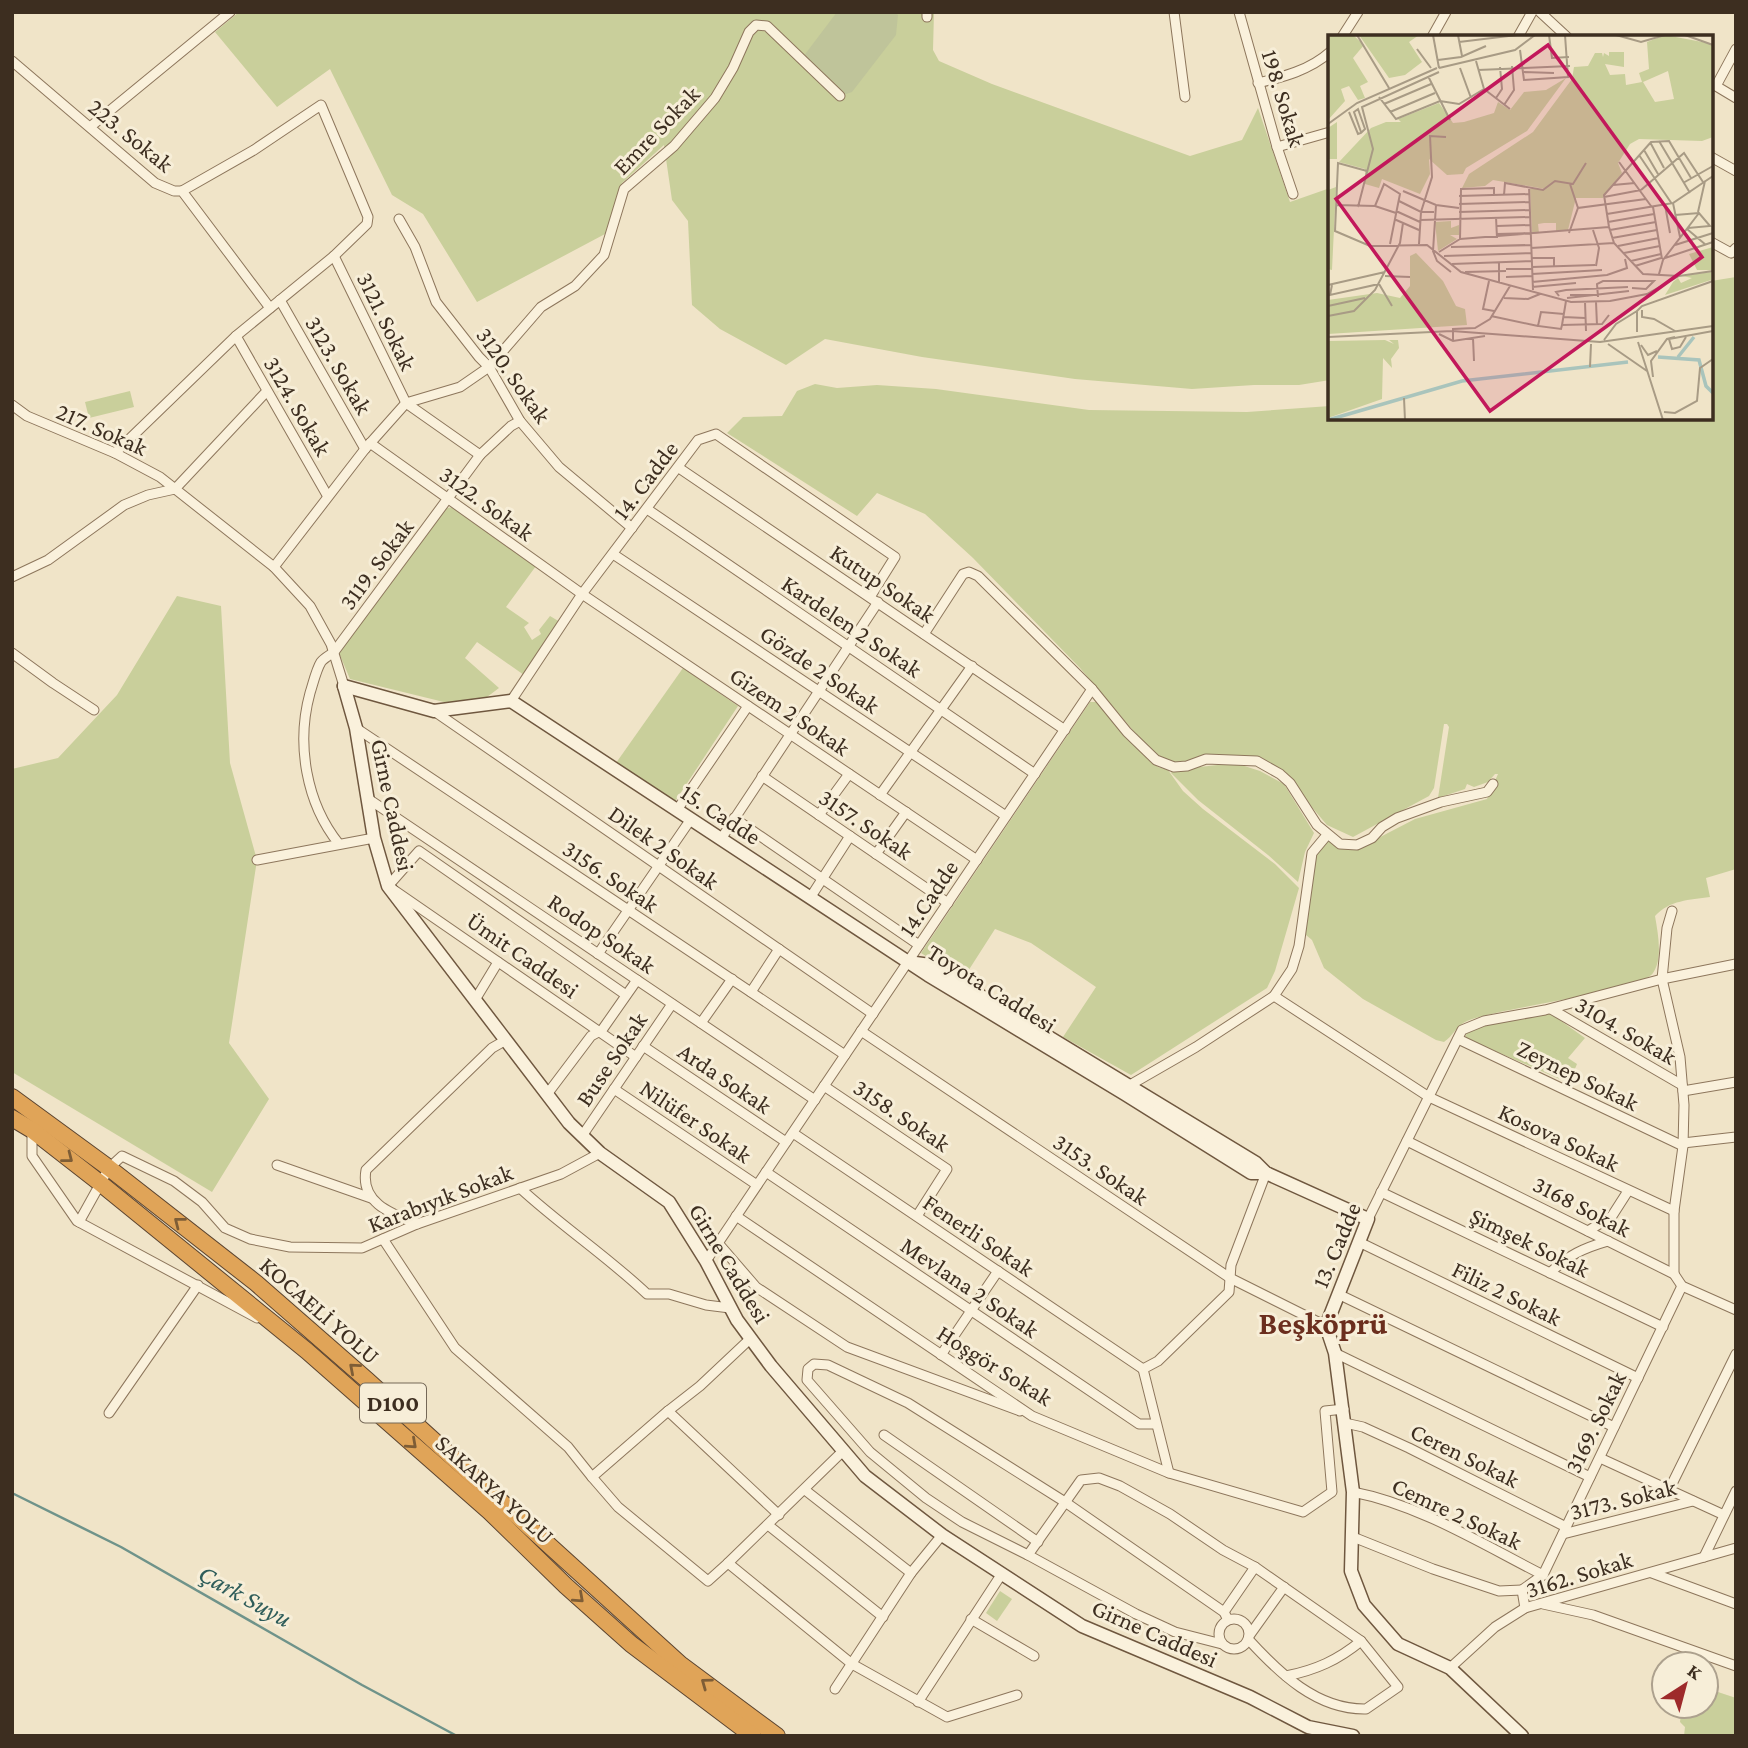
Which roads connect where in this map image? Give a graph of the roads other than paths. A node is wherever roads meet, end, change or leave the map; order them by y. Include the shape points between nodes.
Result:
1 (230, 12) edge
2 (1174, 12) edge
3 (1239, 12) edge
4 (1359, 12) edge
5 (1446, 12) edge
6 (1532, 12) edge
7 (1540, 12) edge
8 (1343, 35) edge
9 (1433, 35) edge
10 (1519, 35) edge
11 (1565, 35) edge
12 (1736, 49) edge
13 (1328, 53) edge
14 (12, 61) edge
15 (1258, 83) junction
16 (840, 96) dead end
17 (1185, 97) dead end
18 (1736, 98) edge
19 (90, 127) junction
20 (1328, 133) edge
21 (1277, 147) junction
22 (1713, 158) edge
23 (1736, 171) edge
24 (182, 191) junction
25 (1293, 194) dead end
26 (399, 219) dead end
27 (1713, 243) edge
28 (1736, 248) edge
29 (334, 256) junction
30 (280, 300) junction
31 (270, 308) junction
32 (236, 336) junction
33 (489, 367) junction
34 (267, 391) junction
35 (406, 403) junction
36 (12, 405) edge
37 (520, 421) junction
38 (368, 446) junction
39 (116, 453) junction
40 (480, 455) junction
41 (679, 468) junction
42 (175, 489) junction
43 (327, 495) junction
44 (449, 499) junction
45 (647, 509) junction
46 (632, 528) junction
47 (613, 554) junction
48 (274, 567) junction
49 (12, 577) edge
50 (582, 594) junction
51 (874, 600) junction
52 (924, 634) junction
53 (848, 647) junction
54 (334, 652) junction
55 (12, 653) edge
56 (972, 666) junction
57 (344, 686) junction
58 (1092, 690) junction
59 (819, 691) junction
60 (511, 701) junction
61 (748, 706) junction
62 (94, 709) dead end
63 (940, 710) junction
64 (434, 711) junction
65 (356, 728) junction
66 (1065, 730) junction
67 (790, 734) junction
68 (911, 752) junction
69 (849, 774) junction
70 (1035, 774) junction
71 (762, 776) junction
72 (1493, 784) dead end
73 (880, 795) junction
74 (368, 798) junction
75 (677, 810) junction
76 (906, 812) junction
77 (820, 815) junction
78 (1006, 816) junction
79 (734, 818) junction
80 (691, 819) junction
81 (1327, 835) junction
82 (850, 836) junction
83 (374, 838) junction
84 (721, 839) junction
85 (340, 844) junction
86 (876, 854) junction
87 (257, 860) dead end
88 (977, 860) junction
89 (659, 866) junction
90 (823, 878) junction
91 (388, 886) junction
92 (810, 898) junction
93 (948, 903) junction
94 (628, 910) junction
95 (1672, 911) dead end
96 (919, 945) junction
97 (779, 949) junction
98 (598, 954) junction
99 (498, 962) junction
100 (908, 962) junction
101 (1736, 964) edge
102 (732, 979) junction
103 (1662, 979) junction
104 (637, 980) junction
105 (751, 992) junction
106 (626, 995) junction
107 (1274, 996) junction
108 (475, 1000) junction
109 (672, 1004) junction
110 (1551, 1009) junction
111 (873, 1014) junction
112 (701, 1024) junction
113 (598, 1031) junction
114 (861, 1031) junction
115 (1458, 1039) junction
116 (506, 1040) junction
117 (643, 1046) junction
118 (845, 1055) junction
119 (636, 1057) junction
120 (1736, 1082) edge
121 (824, 1086) junction
122 (614, 1088) junction
123 (1682, 1088) junction
124 (1128, 1090) junction
125 (548, 1093) junction
126 (12, 1097) edge
127 (1429, 1097) junction
128 (815, 1100) junction
129 (12, 1118) edge
130 (33, 1130) junction
131 (793, 1133) junction
132 (582, 1136) junction
133 (1736, 1137) edge
134 (1407, 1141) junction
135 (786, 1142) junction
136 (1683, 1145) junction
137 (600, 1153) junction
138 (277, 1165) dead end
139 (110, 1168) junction
140 (766, 1172) junction
141 (1266, 1173) junction
142 (100, 1183) junction
143 (757, 1185) junction
144 (520, 1188) junction
145 (1628, 1191) junction
146 (1381, 1192) junction
147 (370, 1198) junction
148 (1674, 1211) junction
149 (736, 1216) junction
150 (917, 1216) junction
151 (1368, 1219) junction
152 (79, 1222) junction
153 (417, 1224) junction
154 (1588, 1231) junction
155 (383, 1239) junction
156 (1608, 1241) junction
157 (1359, 1242) junction
158 (718, 1243) junction
159 (706, 1261) junction
160 (998, 1270) junction
161 (1550, 1273) junction
162 (1674, 1274) junction
163 (1230, 1278) junction
164 (198, 1285) junction
165 (1682, 1286) junction
166 (1338, 1294) junction
167 (730, 1308) junction
168 (1736, 1310) edge
169 (971, 1311) junction
170 (1326, 1326) junction
171 (1663, 1327) junction
172 (284, 1332) junction
173 (751, 1338) junction
174 (1335, 1353) junction
175 (1736, 1354) edge
176 (941, 1355) junction
177 (1143, 1369) junction
178 (1638, 1378) junction
179 (668, 1411) junction
180 (109, 1413) dead end
181 (1032, 1416) junction
182 (1345, 1416) junction
183 (1156, 1424) junction
184 (1614, 1427) junction
185 (884, 1435) dead end
186 (843, 1451) junction
187 (1600, 1458) junction
188 (1169, 1473) junction
189 (592, 1477) junction
190 (1590, 1477) junction
191 (806, 1490) junction
192 (1669, 1490) junction
193 (1736, 1491) edge
194 (1353, 1492) junction
195 (1693, 1501) junction
196 (1065, 1502) junction
197 (779, 1515) junction
198 (1724, 1516) junction
199 (768, 1525) junction
200 (1565, 1530) junction
201 (943, 1535) junction
202 (1353, 1536) junction
203 (1038, 1542) junction
204 (1736, 1548) edge
205 (1028, 1555) junction
206 (1704, 1557) junction
207 (728, 1563) junction
208 (1255, 1567) junction
209 (1651, 1572) junction
210 (911, 1573) junction
211 (1001, 1575) junction
212 (1543, 1575) junction
213 (1284, 1587) junction
214 (1522, 1590) junction
215 (1542, 1603) junction
216 (1736, 1604) edge
217 (1525, 1608) junction
218 (1226, 1616) junction
219 (883, 1617) junction
220 (971, 1619) junction
221 (1249, 1638) junction
222 (1361, 1641) junction
223 (1222, 1644) junction
224 (1034, 1656) dead end
225 (852, 1664) junction
226 (1736, 1666) edge
227 (1450, 1668) junction
228 (1286, 1676) junction
229 (835, 1689) dead end
230 (1017, 1695) dead end
231 (918, 1702) junction
232 (757, 1730) edge
233 (778, 1736) edge
234 (1353, 1736) edge
235 (1522, 1736) edge

1 - 19 street
2 - 17 street
3 - 15 street, 198. Sokak
4 - 8 street
5 - 9 street
6 - 10 street
7 - 11 street
12 - 18 street via 1716,86
13 - 15 street via 1286,76
14 - 19 street, 223. Sokak
15 - 21 street, 198. Sokak
16 - 33 street, Emre Sokak via 767,26 756,25 715,98 674,146 624,189 604,255 575,286 541,307
19 - 24 street, 223. Sokak via 155,183
20 - 21 street
21 - 25 street, 198. Sokak
22 - 23 street
24 - 29 street via 321,105 368,217 363,230
24 - 31 street, 223. Sokak
26 - 33 street, 3120. Sokak via 436,302
27 - 28 street via 1731,253
29 - 30 street
29 - 35 street, 3121. Sokak
30 - 31 street
30 - 38 street, 3123. Sokak
31 - 32 street
32 - 34 street, 3124. Sokak
32 - 39 street
33 - 35 street, Emre Sokak via 460,387
33 - 37 street, 3120. Sokak
34 - 42 street
34 - 43 street, 3124. Sokak
35 - 38 street
35 - 40 street
36 - 39 street, 217. Sokak via 27,416
37 - 40 street, 3119. Sokak
37 - 46 street, 3120. Sokak via 559,467
38 - 43 street
38 - 44 street, 3122. Sokak
39 - 42 street, 217. Sokak
40 - 44 street, 3119. Sokak
41 - 45 street, 14. Cadde
41 - 51 street, Kutup Sokak
41 - 51 street, 14. Cadde via 698,440 716,434 895,557
42 - 48 street, Girne Caddesi
42 - 49 street via 124,505 48,559
43 - 48 street
44 - 50 street, 3122. Sokak
44 - 54 street, 3119. Sokak
45 - 46 street, 14. Cadde
45 - 53 street, Kardelen 2 Sokak
46 - 47 street, 14. Cadde
47 - 50 street, 14. Cadde
47 - 59 street, Gözde 2 Sokak
48 - 54 street, Girne Caddesi via 310,606
50 - 60 street, 14. Cadde
50 - 61 street, Gizem 2 Sokak
51 - 52 street, Kutup Sokak
51 - 53 street
52 - 56 street, Kutup Sokak
52 - 58 street via 962,574 969,572
53 - 59 street
53 - 63 street, Kardelen 2 Sokak
54 - 57 street, Girne Caddesi
54 - 85 street, 3119. Sokak via 321,662 303,732 315,802
55 - 62 street
56 - 63 street
56 - 66 street, Kutup Sokak
57 - 64 street
57 - 65 street, Girne Caddesi
58 - 66 street, 14.Cadde
58 - 81 street via 1156,760 1174,768 1206,759 1242,759 1280,774 1297,790
59 - 67 street
59 - 68 street, Gözde 2 Sokak
60 - 64 street
60 - 75 street, 15. Cadde
61 - 67 street, Gizem 2 Sokak
61 - 75 street
63 - 68 street
63 - 70 street, Kardelen 2 Sokak
64 - 89 street, Dilek 2 Sokak
65 - 74 street, Girne Caddesi
65 - 94 street, 3156. Sokak
66 - 70 street, 14.Cadde
67 - 69 street, Gizem 2 Sokak
67 - 71 street
68 - 73 street
68 - 78 street, Gözde 2 Sokak
69 - 73 street, Gizem 2 Sokak
69 - 77 street
70 - 78 street, 14.Cadde
71 - 77 street, 3157. Sokak
71 - 79 street
72 - 81 street via 1487,792 1397,818 1357,845 1340,844
73 - 76 street, Gizem 2 Sokak
74 - 83 street, Girne Caddesi
74 - 98 street, Rodop Sokak
75 - 80 street, 15. Cadde
76 - 86 street
76 - 88 street, Gizem 2 Sokak
77 - 82 street, 3157. Sokak
78 - 88 street, 14.Cadde
79 - 84 street
79 - 90 street
80 - 84 street, 15. Cadde
80 - 89 street
81 - 107 street via 1312,853 1292,969
82 - 86 street, 3157. Sokak
82 - 90 street
83 - 85 street
83 - 91 street, Girne Caddesi
84 - 92 street, 15. Cadde
85 - 87 street
86 - 93 street, 3157. Sokak
88 - 93 street, 14.Cadde
89 - 94 street
89 - 97 street, Dilek 2 Sokak
90 - 92 street
90 - 96 street
91 - 99 street, Ümit Caddesi
91 - 106 street via 419,851
91 - 108 street, Girne Caddesi
92 - 100 street, 15. Cadde
93 - 96 street, 14.Cadde
94 - 98 street
94 - 102 street, 3156. Sokak
95 - 103 street
96 - 100 street, 14.Cadde
97 - 105 street
97 - 111 street, Dilek 2 Sokak
98 - 104 street, Rodop Sokak
99 - 108 street
99 - 113 street, Ümit Caddesi
100 - 111 street, 14.Cadde
100 - 124 street, Toyota Caddesi
101 - 103 street, 13. Cadde
102 - 105 street, 3156. Sokak
102 - 112 street
103 - 110 street, 13. Cadde
103 - 123 street via 1680,1057
104 - 106 street
104 - 109 street, Rodop Sokak
105 - 118 street, 3156. Sokak
106 - 113 street
107 - 124 street
107 - 127 street, Kosova Sokak
108 - 116 street, Girne Caddesi
109 - 112 street, Rodop Sokak
109 - 117 street, Buse Sokak
110 - 115 street, 13. Cadde via 1484,1021 1462,1030
110 - 123 street, 3104. Sokak
111 - 114 street, 14.Cadde
112 - 128 street, Rodop Sokak
113 - 119 street, Ümit Caddesi
113 - 125 street
114 - 118 street, 14.Cadde
114 - 163 street, 3153. Sokak
115 - 127 street, 13. Cadde
115 - 136 street, Zeynep Sokak
116 - 125 street, Girne Caddesi
116 - 147 street via 492,1048 366,1170
117 - 119 street, Buse Sokak
117 - 135 street, Arda Sokak
118 - 121 street, 14.Cadde
119 - 122 street, Buse Sokak
120 - 123 street, 3104. Sokak
121 - 128 street, 14.Cadde
121 - 150 street, 3158. Sokak via 947,1169
122 - 132 street, Buse Sokak
122 - 143 street, Nilüfer Sokak
123 - 136 street
124 - 141 street, Toyota Caddesi via 1251,1173
125 - 132 street, Girne Caddesi
126 - 139 highway, KOCAELİ YOLU / D100
127 - 134 street, 13. Cadde
127 - 145 street, Kosova Sokak
128 - 131 street, 14.Cadde
129 - 130 highway, SAKARYA YOLU / D100
130 -> 142 highway, SAKARYA YOLU / D100
130 - 152 street via 32,1156
131 - 135 street, 14.Cadde
131 - 150 street, Fenerli Sokak
132 - 137 street, Girne Caddesi
133 - 136 street
134 - 146 street, 13. Cadde
134 - 154 street, 3168 Sokak
135 - 140 street, 14.Cadde
136 - 148 street
137 - 144 street, Karabıyık Sokak via 561,1174
137 - 159 street, Girne Caddesi via 669,1202
138 - 147 street
139 - 142 street
139 - 155 street, Karabıyık Sokak via 122,1156 174,1181 202,1202 225,1228 250,1239 290,1247 362,1248
232 -> 139 highway, KOCAELİ YOLU / D100 via 256,1283
140 - 143 street, 14.Cadde
140 - 169 street, Mevlana 2 Sokak
141 - 151 street, Toyota Caddesi
141 - 163 street
142 - 152 street
142 - 172 highway, SAKARYA YOLU / D100
143 - 149 street, 14.Cadde
144 - 153 street, Karabıyık Sokak
144 - 167 street via 647,1294 669,1294
145 - 148 street, Kosova Sokak
145 - 154 street via 1612,1216
146 - 151 street, 13. Cadde
146 - 161 street, Şimşek Sokak
147 - 153 street via 389,1213
148 - 162 street
149 - 158 street, 14.Cadde
149 - 176 street, Hoşgör Sokak
150 - 160 street, Fenerli Sokak
151 - 157 street, 13. Cadde
152 - 164 street
153 - 155 street, Karabıyık Sokak
154 - 156 street, 3168 Sokak
155 - 189 street via 455,1349 568,1447
156 - 161 street via 1567,1257
156 - 162 street, 3168 Sokak
157 - 166 street, 13. Cadde
157 - 178 street, Filiz 2 Sokak
158 - 159 street, 14.Cadde
158 - 181 street via 762,1293 847,1347
159 - 167 street, Girne Caddesi
160 - 169 street
160 - 177 street, Fenerli Sokak
161 - 171 street, Şimşek Sokak
162 - 165 street, 3168 Sokak
163 - 170 street, 3153. Sokak
163 - 177 street via 1228,1292
164 - 172 street
164 - 180 street
165 - 168 street
165 - 171 street, 3169. Sokak
166 - 170 street, 13. Cadde
166 - 184 street
167 - 173 street, Girne Caddesi
169 - 176 street
169 - 183 street, Mevlana 2 Sokak via 1139,1424
170 - 174 street, 13. Cadde
171 - 178 street, 3169. Sokak
172 -> 232 highway, SAKARYA YOLU / D100 via 490,1512 631,1644
173 - 179 street
173 - 186 street, Girne Caddesi
174 - 182 street, 13. Cadde
174 - 190 street
175 - 192 street
176 - 181 street, Hoşgör Sokak
177 - 183 street
178 - 184 street, 3169. Sokak
179 - 189 street
179 - 197 street
181 - 188 street, Hoşgör Sokak
182 - 188 street, Hoşgör Sokak via 1325,1411 1332,1492 1303,1513
182 - 194 street, 13. Cadde
182 - 200 street, Ceren Sokak
183 - 188 street
184 - 187 street, 3169. Sokak
185 - 203 street
186 - 191 street
186 - 201 street, Girne Caddesi via 865,1476
187 - 190 street, 3169. Sokak
187 - 192 street
189 - 207 street via 618,1507 708,1581
190 - 200 street, 3169. Sokak
191 - 197 street
191 - 210 street
192 - 195 street
193 - 198 street
194 - 202 street, 13. Cadde
194 - 212 street, Cemre 2 Sokak via 1382,1498
195 - 198 street
195 - 200 street, 3173. Sokak
196 - 203 street
196 - 205 street via 888,1392 828,1366 814,1364 808,1369 807,1380 870,1452 962,1522
196 - 208 street via 1081,1480 1099,1478 1148,1501
196 - 218 street
197 - 199 street
198 - 206 street
199 - 207 street
199 - 219 street
200 - 212 street, 3169. Sokak
201 - 210 street
201 - 211 street, Girne Caddesi
202 - 214 street via 1499,1591
202 - 227 street, 13. Cadde via 1351,1571 1364,1605 1398,1644
203 - 205 street
204 - 206 street, 3162. Sokak
205 - 223 street via 1175,1632
206 - 209 street, 3162. Sokak
207 - 225 street
208 - 213 street
208 - 218 street
209 - 215 street, 3162. Sokak
209 - 216 street
210 - 219 street
211 - 220 street
211 - 234 street, Girne Caddesi via 1082,1626 1308,1727
212 - 214 street
213 - 221 street
213 - 222 street
214 - 217 street
215 - 217 street, 3162. Sokak
215 - 226 street via 1593,1615
217 - 227 street, 3162. Sokak via 1495,1627
218 - 221 street via 1242,1621
218 - 223 street via 1219,1630
219 - 225 street
220 - 224 street
220 - 231 street
221 - 223 street via 1236,1650
221 - 228 street
222 - 228 street via 1342,1657
222 - 228 street via 1398,1687 1366,1709 1319,1699
225 - 229 street
225 - 231 street
227 - 235 street, 13. Cadde
230 - 231 street via 947,1717
232 - 233 highway, KOCAELİ YOLU / D100

